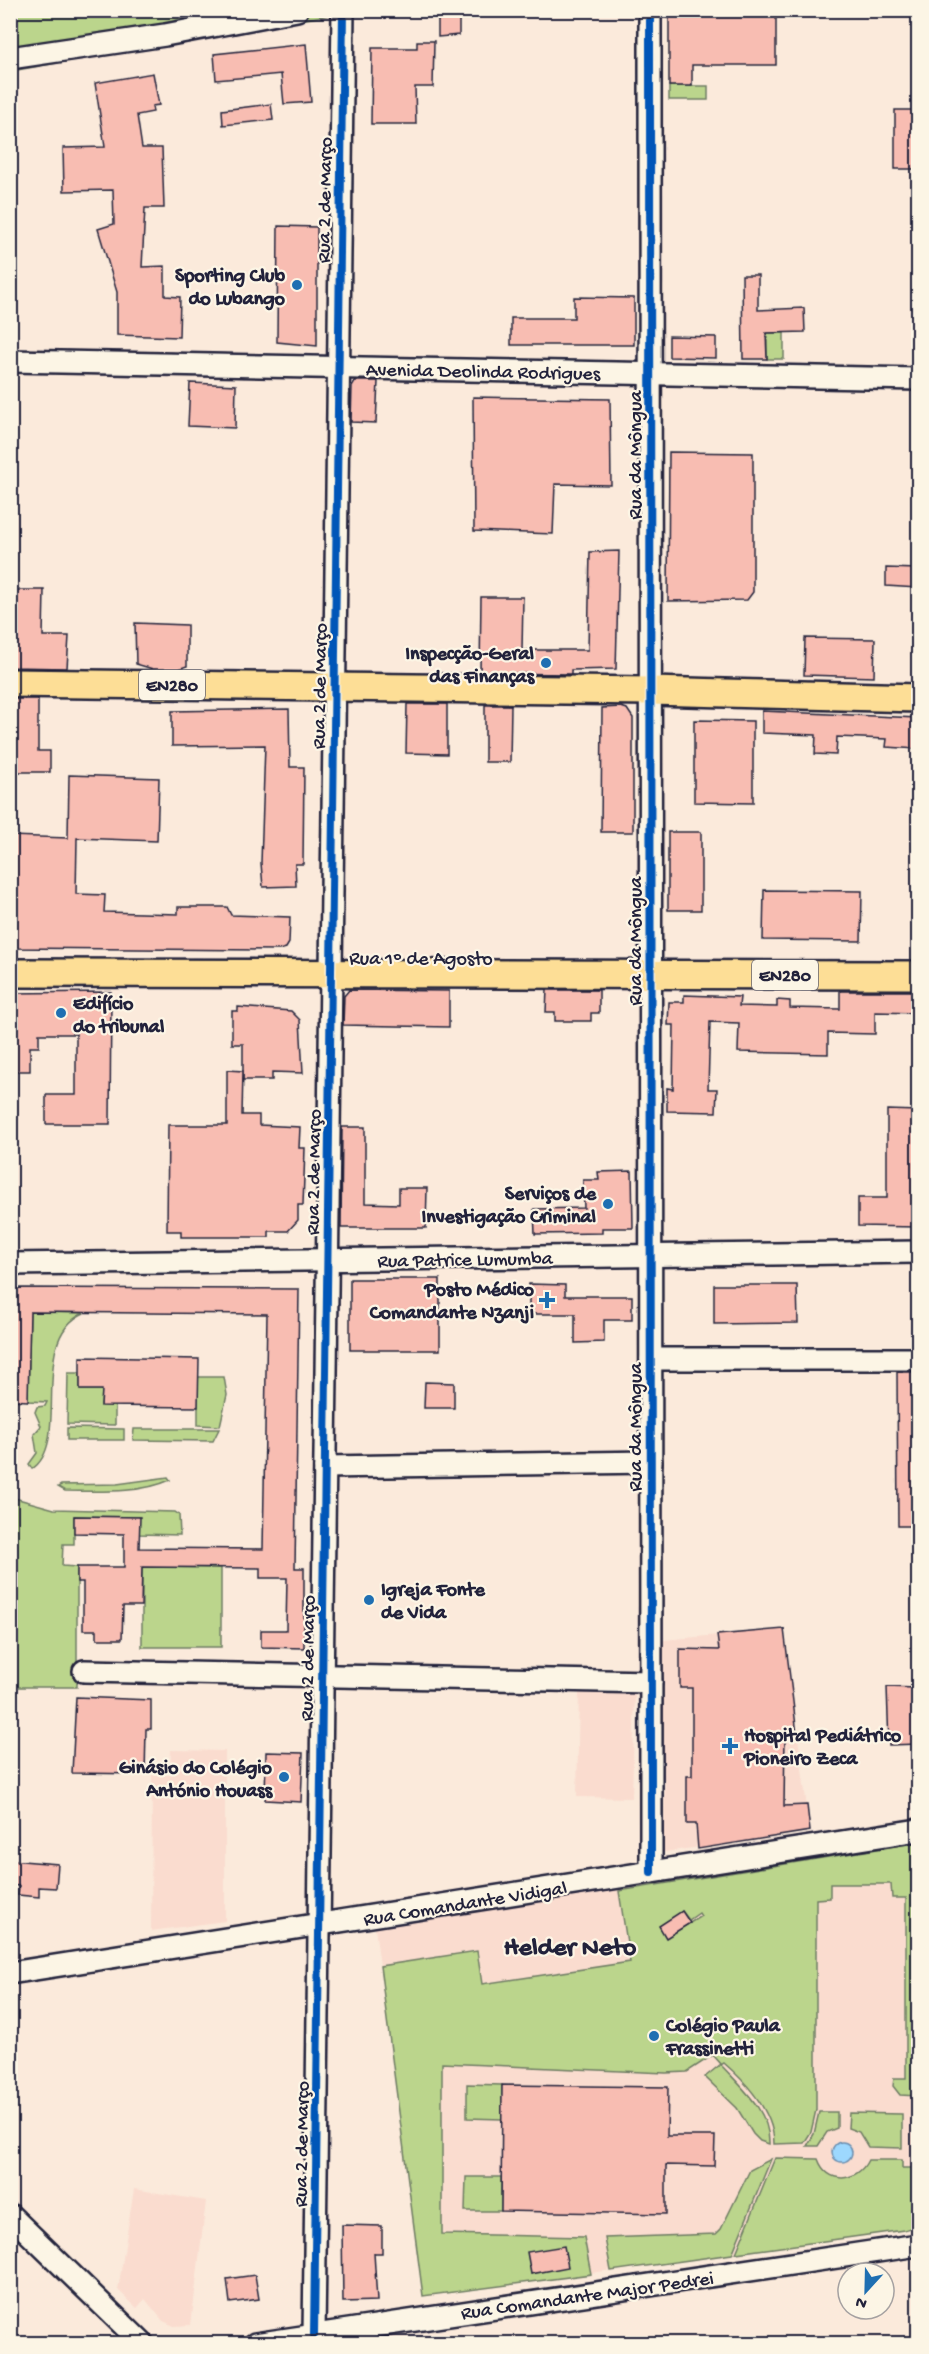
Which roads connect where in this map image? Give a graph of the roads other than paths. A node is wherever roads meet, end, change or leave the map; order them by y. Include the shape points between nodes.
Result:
1 (297, 10) edge
2 (343, 10) edge
3 (650, 10) edge
4 (10, 58) edge
5 (10, 361) edge
6 (338, 366) junction
7 (651, 373) junction
8 (918, 379) edge
9 (10, 683) edge
10 (334, 686) junction
11 (651, 691) junction
12 (918, 698) edge
13 (10, 973) edge
14 (331, 974) junction
15 (651, 974) junction
16 (918, 975) edge
17 (918, 1252) edge
18 (651, 1256) junction
19 (328, 1260) junction
20 (10, 1264) edge
21 (651, 1359) junction
22 (918, 1359) edge
23 (651, 1462) junction
24 (325, 1467) junction
25 (84, 1671) dead end
26 (322, 1676) junction
27 (651, 1682) junction
28 (918, 1830) edge
29 (651, 1872) junction
30 (320, 1924) junction
31 (10, 1972) edge
32 (10, 2214) edge
33 (918, 2245) edge
34 (315, 2334) junction
35 (143, 2343) edge
36 (255, 2343) edge

1 - 4 street
2 - 6 street, Rua 2 de Março
3 - 7 street, Rua da Môngua
5 - 6 street, Avenida Deolinda Rodrigues
6 - 7 street, Avenida Deolinda Rodrigues
6 - 10 street, Rua 2 de Março
7 - 8 street, Avenida Deolinda Rodrigues
7 - 11 street, Rua da Môngua
9 - 10 main road, EN280
10 - 11 main road, EN280
10 - 14 street, Rua 2 de Março
11 - 12 main road, EN280
11 - 15 street, Rua da Môngua
13 - 14 main road, Rua 1º de Agosto / EN280
14 - 15 main road, Rua 1º de Agosto / EN280
14 - 19 street, Rua 2 de Março
15 - 16 main road, Rua 1º de Agosto / EN280
15 - 18 street, Rua da Môngua
17 - 18 street, Rua Patrice Lumumba
18 - 19 street, Rua Patrice Lumumba
18 - 21 street, Rua da Môngua
19 - 20 street, Rua Patrice Lumumba
19 - 24 street, Rua 2 de Março
21 - 22 street
21 - 23 street, Rua da Môngua
23 - 24 street
23 - 27 street, Rua da Môngua
24 - 26 street, Rua 2 de Março
25 - 26 street
26 - 27 street
26 - 30 street, Rua 2 de Março
27 - 29 street, Rua da Môngua
28 - 29 street, Rua Comandante Vidigal
29 - 30 street, Rua Comandante Vidigal
30 - 31 street, Rua Comandante Vidigal
30 - 34 street, Rua 2 de Março
32 - 35 street
33 - 34 street, Rua Comandante Major Pedrei
34 - 36 street, Rua Comandante Major Pedrei

